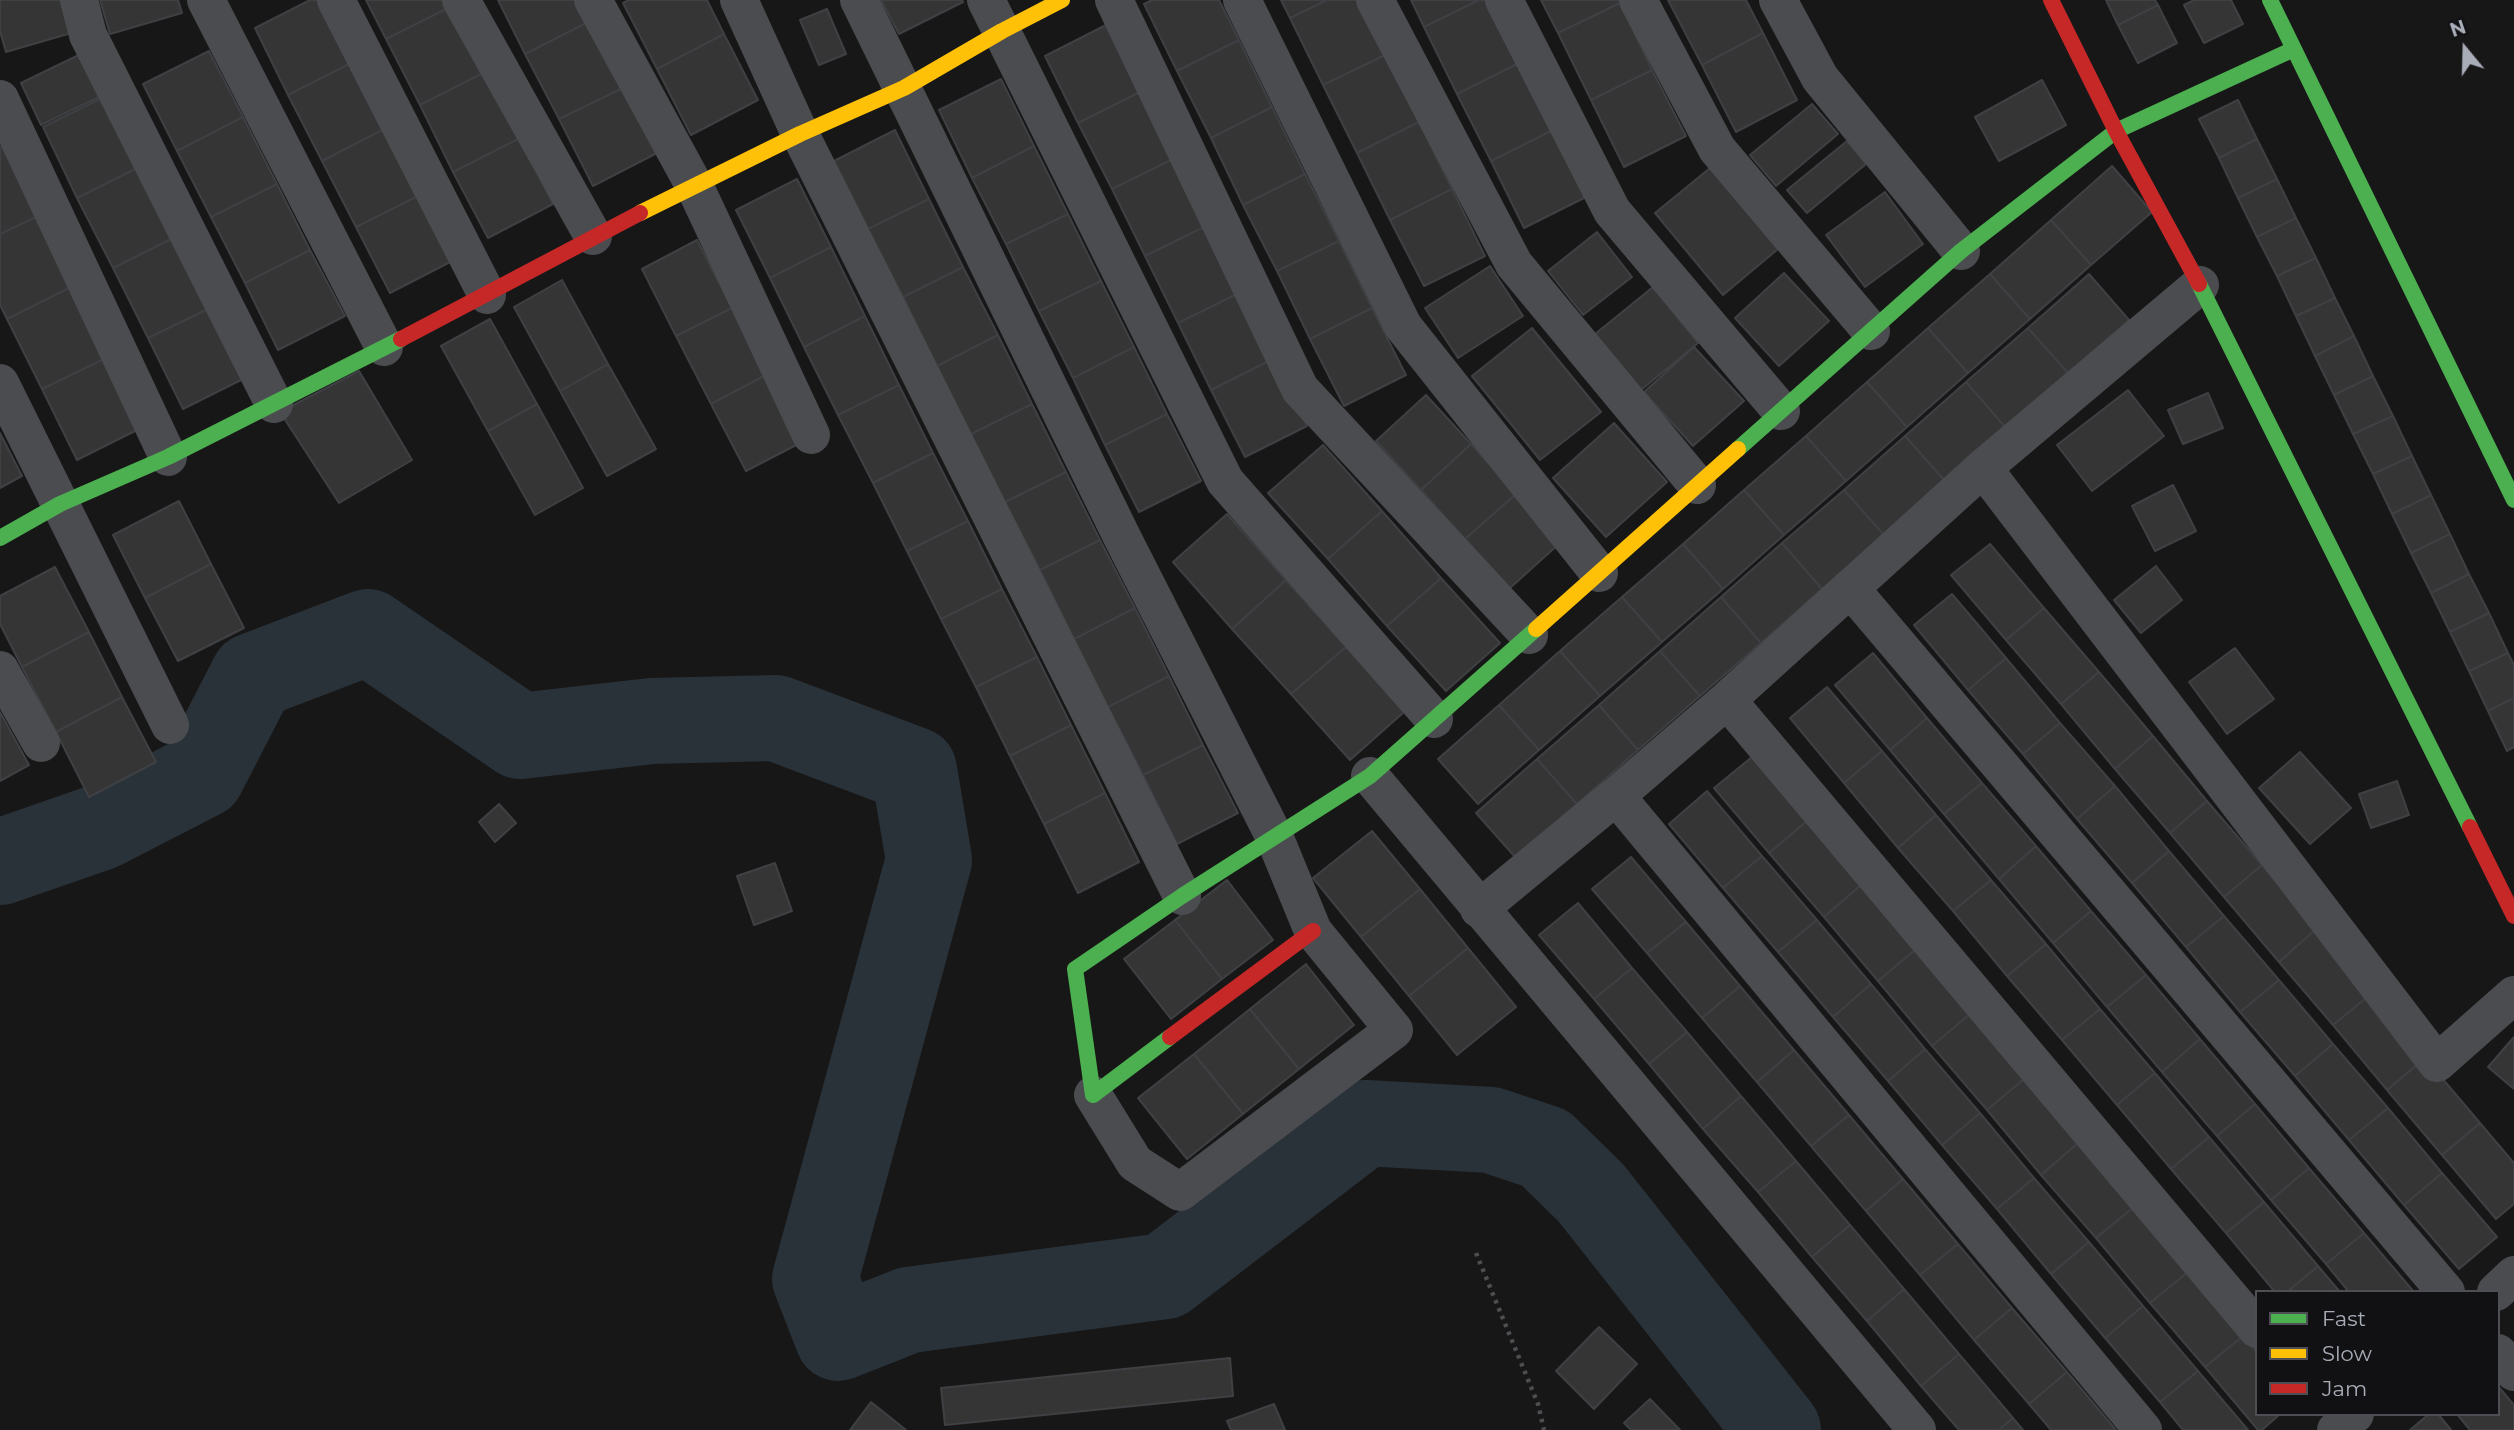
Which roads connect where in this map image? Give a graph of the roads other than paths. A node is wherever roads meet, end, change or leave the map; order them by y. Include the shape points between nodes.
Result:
1 (79, 0) edge
2 (206, 0) edge
3 (336, 0) edge
4 (461, 0) edge
5 (593, 0) edge
6 (739, 0) edge
7 (859, 0) edge
8 (1062, 0) edge
9 (1114, 0) edge
10 (1242, 0) edge
11 (1374, 0) edge
12 (1504, 0) edge
13 (1638, 0) edge
14 (1778, 0) edge
15 (2051, 0) edge
16 (2270, 0) edge
17 (994, 16) edge
18 (2294, 49) junction
19 (904, 88) junction
20 (0, 99) edge
21 (2116, 131) junction
22 (800, 134) junction
23 (695, 187) junction
24 (593, 236) junction
25 (1961, 251) junction
26 (2200, 285) junction
27 (487, 295) junction
28 (1871, 331) junction
29 (384, 347) junction
30 (0, 383) edge
31 (274, 404) junction
32 (1782, 411) junction
33 (811, 435) dead end
34 (168, 457) junction
35 (1983, 468) junction
36 (1697, 485) junction
37 (2514, 500) edge
38 (60, 504) junction
39 (0, 538) edge
40 (1599, 573) junction
41 (1850, 587) junction
42 (1529, 635) junction
43 (0, 670) edge
44 (1727, 700) junction
45 (1434, 719) junction
46 (170, 725) dead end
47 (41, 743) dead end
48 (1370, 776) junction
49 (1616, 796) junction
50 (1274, 836) junction
51 (1182, 896) junction
52 (1479, 909) junction
53 (2514, 916) edge
54 (1313, 931) junction
55 (2514, 995) edge
56 (1093, 1095) junction
57 (2514, 1275) edge
58 (2444, 1290) edge
59 (2498, 1290) edge
60 (2255, 1327) edge
61 (2500, 1355) edge
62 (2514, 1372) edge
63 (1917, 1430) edge
64 (2143, 1430) edge

1 - 31 street via 88,35
2 - 29 street
3 - 27 street
4 - 24 street
5 - 23 street
6 - 22 street
7 - 19 street
8 - 17 street
9 - 42 street via 1300,389
10 - 40 street via 1403,326
11 - 36 street via 1514,264
12 - 32 street via 1612,211
13 - 28 street via 1717,149
14 - 25 street via 1820,78
15 - 21 street
16 - 18 street
17 - 19 street
17 - 45 street via 1225,481
18 - 21 street
18 - 37 street
19 - 22 street
19 - 50 street via 1122,537
20 - 34 street
21 - 25 street
21 - 26 street
22 - 23 street
22 - 51 street
23 - 24 street
23 - 33 street
24 - 27 street
25 - 28 street
26 - 35 street
26 - 53 street
27 - 29 street
28 - 32 street
29 - 31 street
30 - 38 street
31 - 34 street
32 - 36 street
34 - 38 street
35 - 41 street
35 - 55 street via 2437,1063
36 - 40 street
38 - 39 street
38 - 46 street
40 - 42 street
41 - 44 street
41 - 58 street
42 - 45 street
43 - 47 street
44 - 49 street
44 - 60 street
45 - 48 street
48 - 50 street
48 - 52 street
49 - 52 street
49 - 64 street
50 - 51 street
50 - 54 street
51 - 56 street via 1075,970
52 - 63 street
54 - 56 street
54 - 56 street via 1394,1030 1180,1192 1135,1163
57 - 59 street
61 - 62 street

